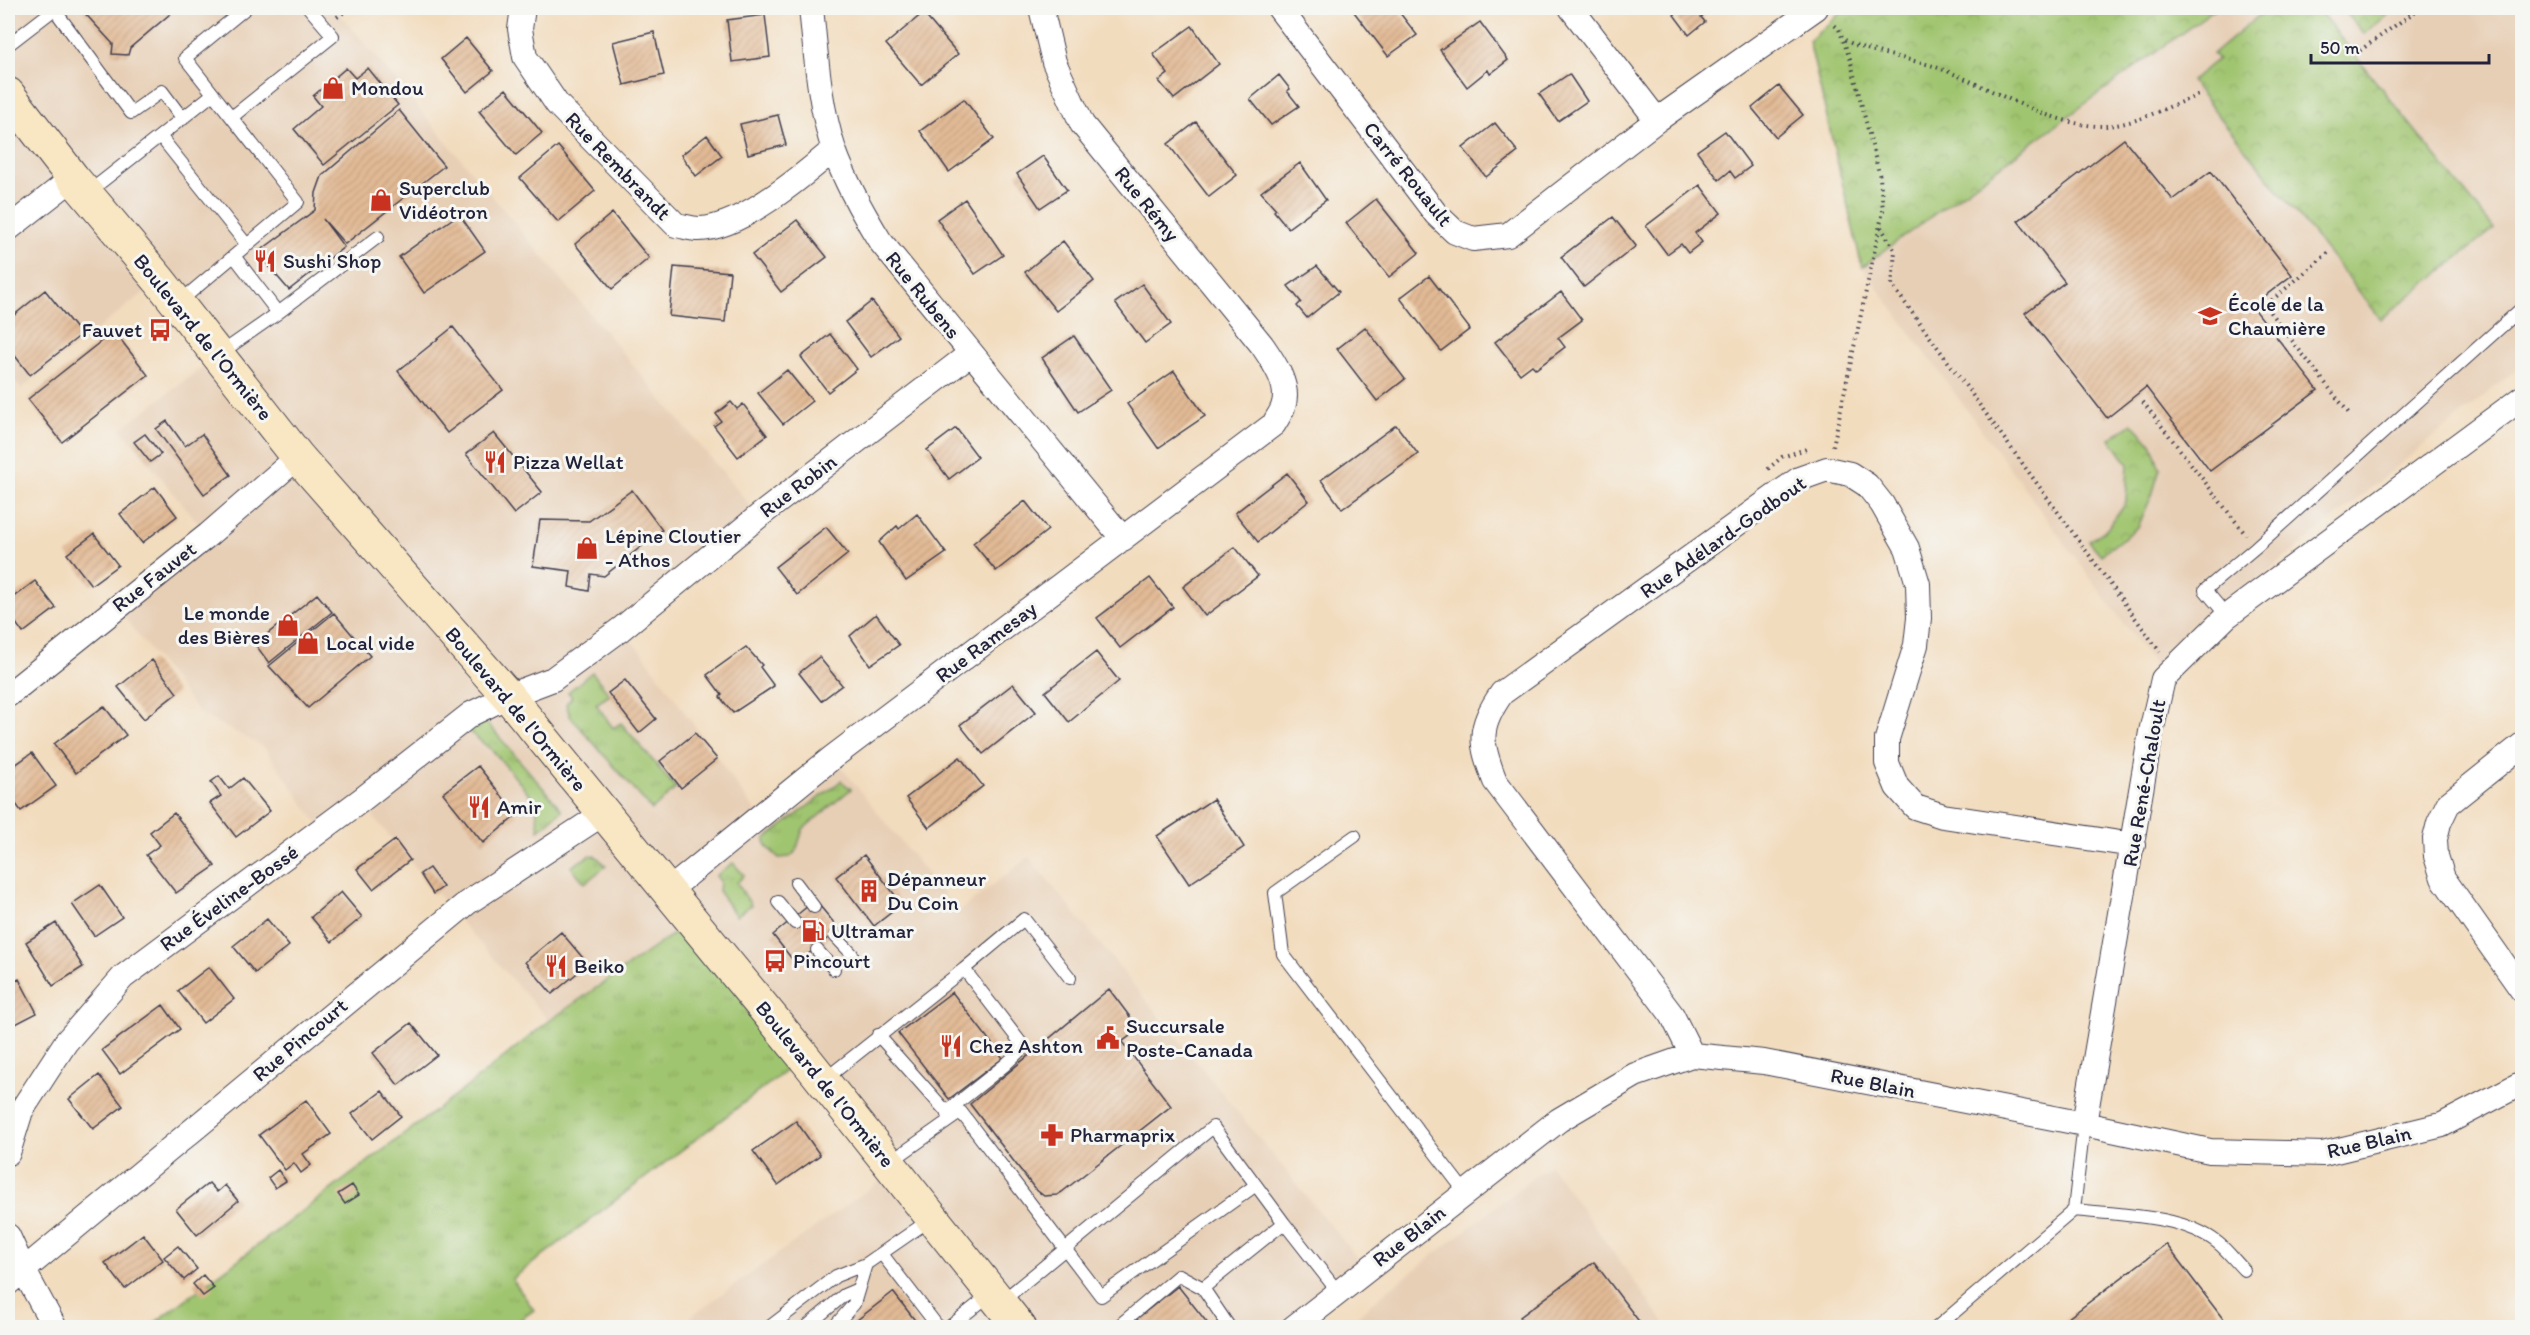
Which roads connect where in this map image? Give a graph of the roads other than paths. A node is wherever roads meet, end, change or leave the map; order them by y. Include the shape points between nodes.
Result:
1 (55, 8) edge
2 (246, 8) edge
3 (309, 8) edge
4 (524, 8) edge
5 (811, 8) edge
6 (1041, 8) edge
7 (1279, 8) edge
8 (1572, 8) edge
9 (1816, 8) edge
10 (8, 45) edge
11 (8, 94) edge
12 (213, 94) junction
13 (232, 117) junction
14 (183, 118) junction
15 (1657, 120) junction
16 (160, 136) junction
17 (834, 149) junction
18 (80, 186) junction
19 (8, 229) edge
20 (378, 237) dead end
21 (247, 244) junction
22 (234, 256) junction
23 (177, 304) junction
24 (2523, 308) edge
25 (278, 313) junction
26 (970, 354) junction
27 (218, 355) junction
28 (1283, 384) joint
29 (2523, 398) edge
30 (298, 457) junction
31 (1123, 539) junction
32 (2227, 616) junction
33 (8, 695) edge
34 (508, 696) junction
35 (2523, 745) edge
36 (604, 813) junction
37 (1355, 836) dead end
38 (2133, 845) junction
39 (796, 883) dead end
40 (669, 891) junction
41 (777, 902) dead end
42 (814, 907) dead end
43 (795, 923) dead end
44 (835, 936) dead end
45 (817, 950) dead end
46 (852, 954) dead end
47 (834, 969) dead end
48 (964, 969) junction
49 (1070, 978) dead end
50 (2523, 990) edge
51 (878, 1035) junction
52 (1692, 1055) junction
53 (823, 1081) junction
54 (2523, 1083) edge
55 (949, 1115) junction
56 (2084, 1124) junction
57 (8, 1153) edge
58 (889, 1163) junction
59 (1256, 1185) junction
60 (1465, 1192) junction
61 (2074, 1210) junction
62 (932, 1218) junction
63 (1284, 1223) junction
64 (8, 1236) edge
65 (1065, 1249) junction
66 (882, 1254) junction
67 (866, 1264) junction
68 (2244, 1270) dead end
69 (15, 1276) edge
70 (1203, 1288) junction
71 (858, 1289) junction
72 (1338, 1292) junction
73 (1005, 1312) edge
74 (55, 1328) edge
75 (768, 1328) edge
76 (806, 1328) edge
77 (833, 1328) edge
78 (939, 1328) edge
79 (948, 1328) edge
80 (1116, 1328) edge
81 (1230, 1328) edge
82 (1293, 1328) edge
83 (1936, 1328) edge

1 - 10 lane
1 - 14 lane via 131,113 162,91
2 - 12 lane via 185,58
3 - 13 lane via 333,36
4 - 17 street, Rue Rembrandt via 520,29 525,57 557,104 676,225 699,229 723,225 786,190
5 - 17 street, Rue Rubens via 821,97
6 - 28 street, Rue Rémy via 1054,62 1082,124 1262,345
7 - 15 street, Carré Rouault via 1436,214 1455,232 1473,240 1508,235
8 - 15 street
9 - 15 street, Carré Rouault
11 - 18 main road, Boulevard de l'Ormière
12 - 13 lane
12 - 14 lane
13 - 21 lane via 298,202
14 - 16 lane
16 - 18 lane
16 - 21 lane
17 - 26 street, Rue Rubens via 854,198 880,241
18 - 19 street
18 - 23 main road, Boulevard de l'Ormière
20 - 25 lane
21 - 22 lane
22 - 23 lane
22 - 25 lane
23 - 27 main road, Boulevard de l'Ormière
24 - 32 lane via 2205,590
25 - 27 lane
26 - 31 street, Rue Rubens
26 - 34 street, Rue Robin via 759,516 621,629 553,679
27 - 30 main road, Boulevard de l'Ormière
28 - 31 street, Rue Ramesay via 1284,405 1274,424
29 - 32 street, Rue René-Chaloult
30 - 33 street, Rue Fauvet via 208,535
30 - 34 main road, Boulevard de l'Ormière
31 - 40 street, Rue Ramesay via 833,757
32 - 38 street, Rue René-Chaloult via 2163,679
34 - 36 main road, Boulevard de l'Ormière
34 - 57 street, Rue Éveline-Bossé via 471,714 123,977 60,1052 21,1111
35 - 50 street via 2448,804 2435,839 2443,878
36 - 40 main road, Boulevard de l'Ormière
36 - 69 street, Rue Pincourt via 460,909
37 - 60 lane via 1275,893 1283,954
38 - 52 street, Rue Adélard-Godbout via 1943,816 1915,807 1897,787 1887,763 1887,739 1916,645 1919,618 1918,584 1907,548 1868,484 1850,474 1827,469 1799,479 1502,693 1487,714 1485,757 1495,781 1672,1015
38 - 56 street, Rue René-Chaloult
39 - 42 lane
40 - 53 main road, Boulevard de l'Ormière
41 - 43 lane
44 - 46 lane
45 - 47 lane
48 - 49 lane via 1024,919
48 - 51 lane
48 - 55 lane via 1024,1047
51 - 53 lane
51 - 55 lane
52 - 56 street, Rue Blain via 1764,1062
52 - 60 street, Rue Blain via 1635,1075 1559,1120
53 - 58 main road, Boulevard de l'Ormière
54 - 56 street, Rue Blain via 2442,1125 2323,1154 2210,1151
55 - 58 lane
55 - 65 lane via 961,1112
56 - 61 lane
58 - 62 main road, Boulevard de l'Ormière
59 - 63 lane
59 - 65 lane via 1101,1296
59 - 65 lane via 1213,1126
60 - 72 street, Rue Blain
61 - 68 lane via 2163,1220 2200,1233 2218,1243
61 - 83 lane
62 - 66 lane
62 - 73 main road, Boulevard de l'Ormière
63 - 70 lane
63 - 72 lane
64 - 69 street
65 - 73 lane
66 - 67 lane
66 - 78 lane
67 - 71 lane
67 - 75 lane via 836,1276
69 - 74 street
70 - 80 lane via 1179,1275
70 - 81 lane
71 - 76 lane via 844,1294
71 - 77 lane via 854,1304
72 - 82 street, Rue Blain
73 - 79 lane

